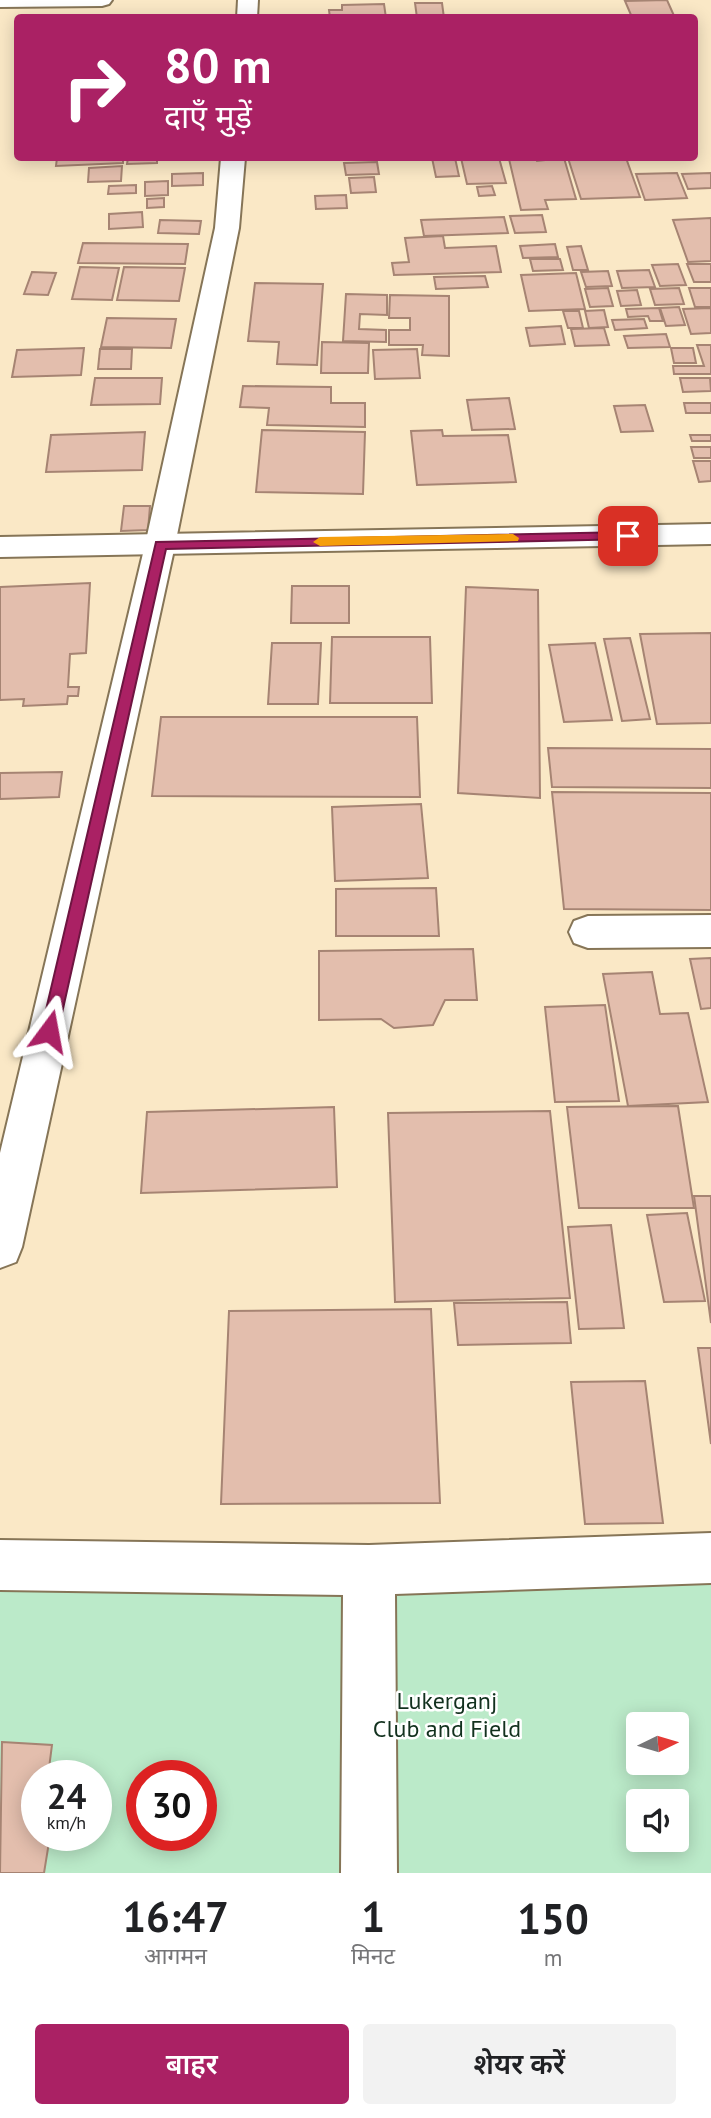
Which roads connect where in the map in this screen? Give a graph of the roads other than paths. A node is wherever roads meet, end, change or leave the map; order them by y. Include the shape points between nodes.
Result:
1 (102, 0) edge
2 (0, 1) edge
3 (233, 161) edge
4 (711, 534) edge
5 (160, 545) junction
6 (0, 547) edge
7 (588, 932) dead end
8 (711, 932) edge
9 (0, 1247) edge
10 (711, 1558) edge
11 (0, 1565) edge
12 (369, 1570) junction
13 (369, 1873) edge

1 - 2 street
3 - 5 street via 227,228
4 - 5 street
5 - 6 street
5 - 9 street
7 - 8 street
10 - 12 street
11 - 12 street
12 - 13 street

